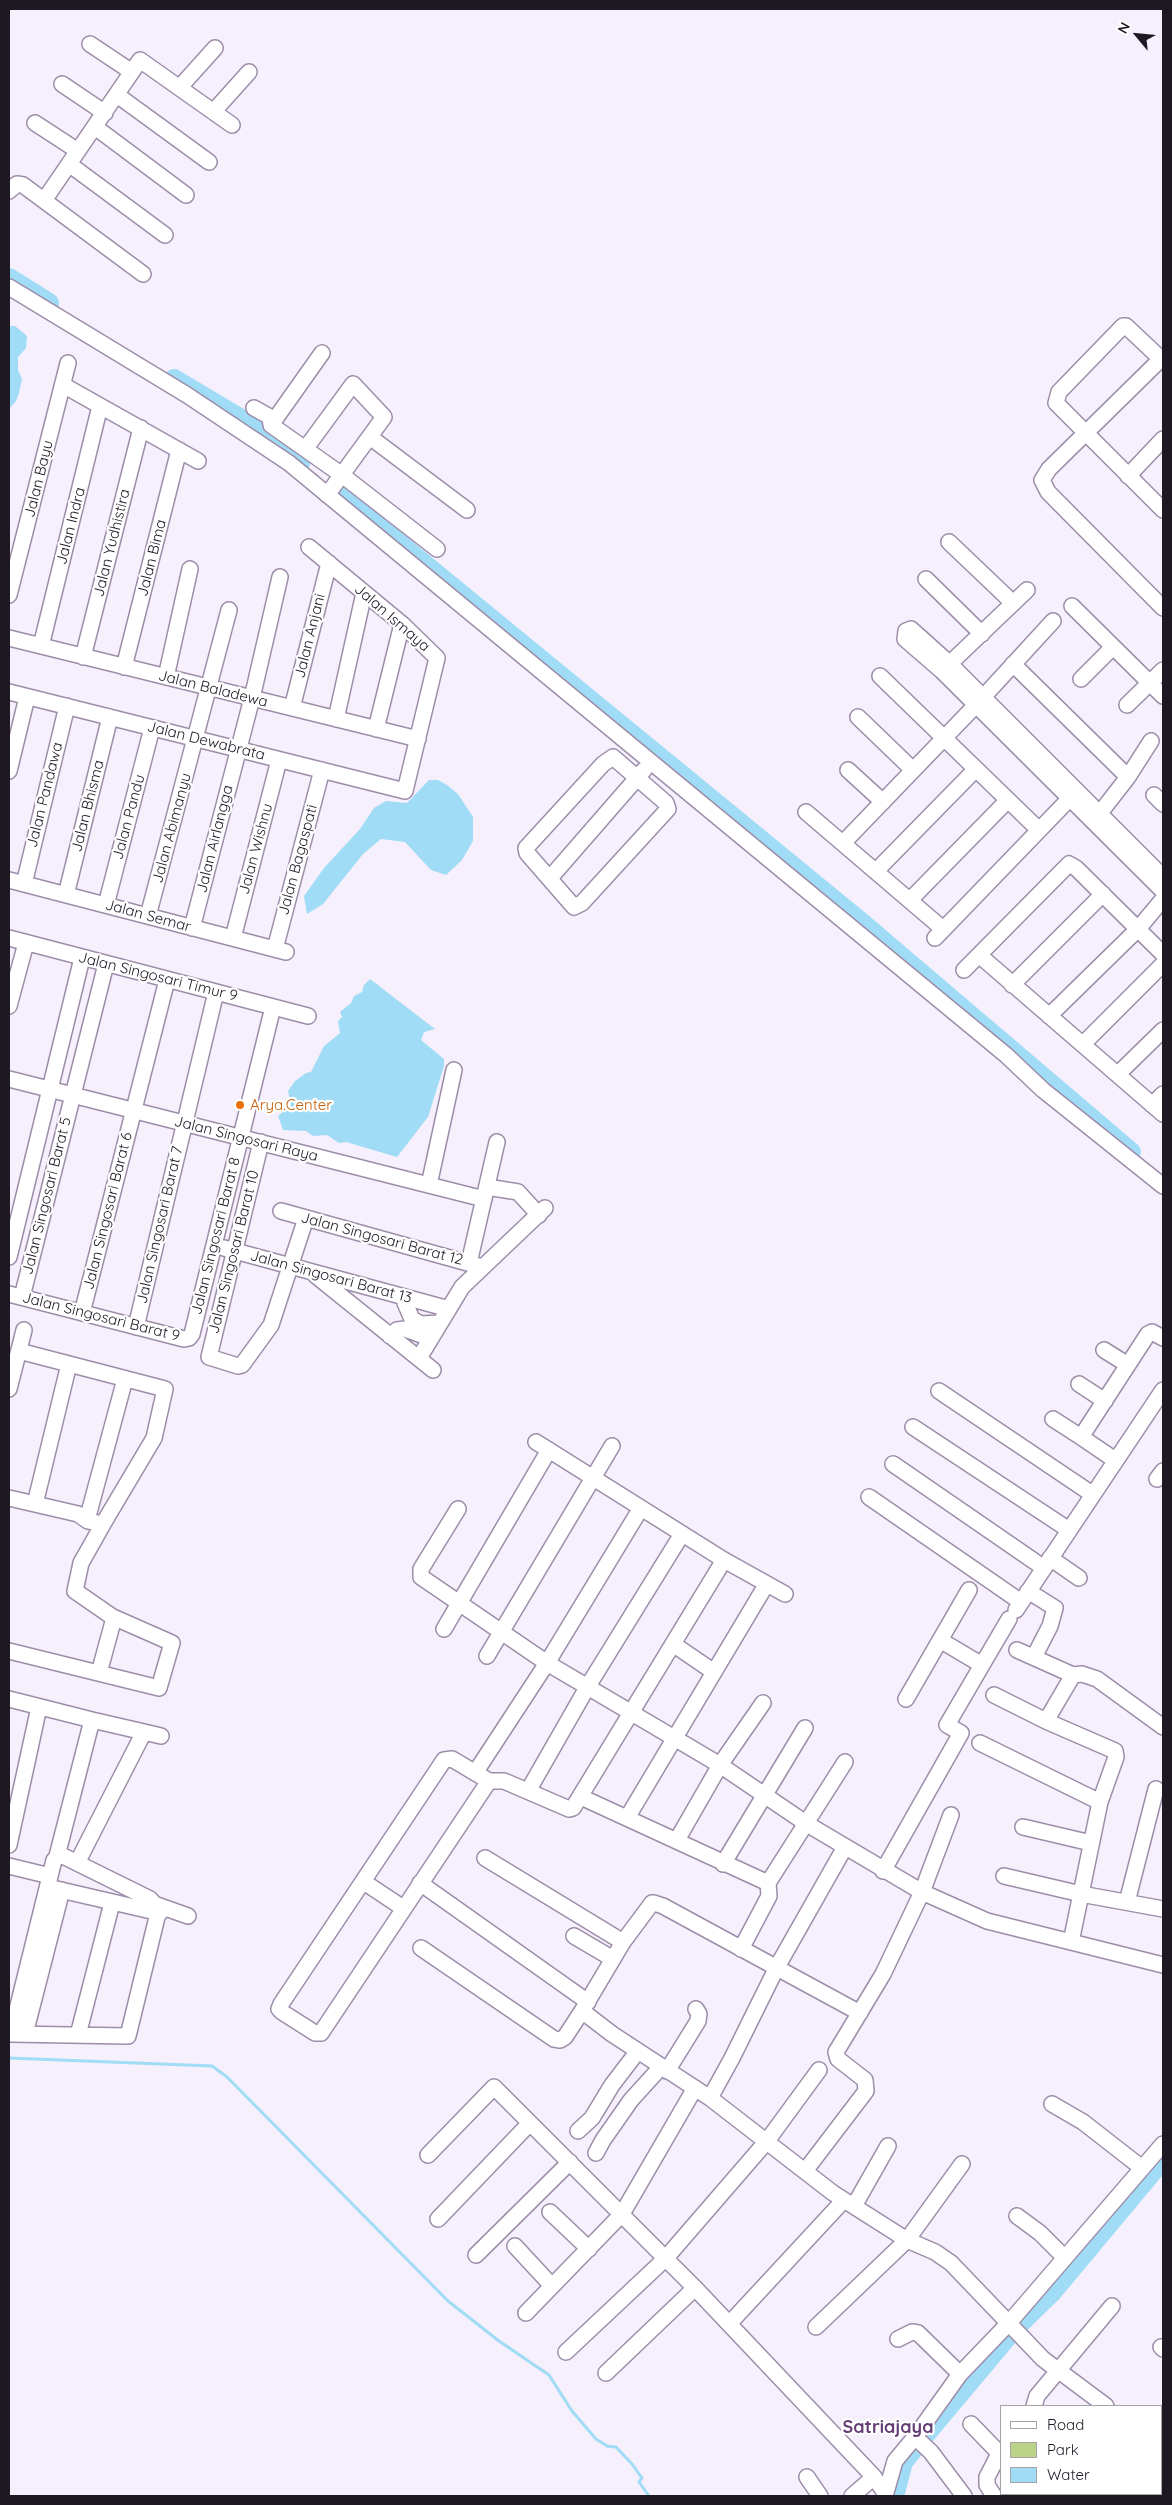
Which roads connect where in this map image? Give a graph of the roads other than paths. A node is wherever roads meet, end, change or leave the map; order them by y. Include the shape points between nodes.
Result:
1 (90, 44) dead end
2 (215, 48) dead end
3 (132, 72) junction
4 (249, 72) dead end
5 (62, 84) dead end
6 (180, 87) junction
7 (117, 95) junction
8 (214, 111) junction
9 (105, 112) junction
10 (36, 123) dead end
11 (232, 125) dead end
12 (95, 127) junction
13 (78, 151) junction
14 (209, 162) dead end
15 (69, 164) junction
16 (9, 191) edge
17 (186, 195) dead end
18 (44, 199) junction
19 (165, 235) dead end
20 (143, 274) dead end
21 (9, 288) edge
22 (322, 353) dead end
23 (1162, 358) edge
24 (68, 362) dead end
25 (63, 384) junction
26 (100, 406) junction
27 (254, 408) dead end
28 (271, 425) junction
29 (140, 428) junction
30 (1085, 433) junction
31 (370, 437) junction
32 (1163, 439) edge
33 (306, 448) junction
34 (179, 450) junction
35 (198, 461) dead end
36 (342, 475) junction
37 (1128, 476) junction
38 (329, 492) junction
39 (467, 510) dead end
40 (1163, 510) edge
41 (949, 542) dead end
42 (309, 547) dead end
43 (437, 549) dead end
44 (329, 563) junction
45 (190, 569) dead end
46 (280, 577) dead end
47 (926, 579) dead end
48 (1027, 590) dead end
49 (364, 593) junction
50 (9, 595) edge
51 (1013, 603) junction
52 (1072, 606) dead end
53 (1163, 608) edge
54 (229, 610) dead end
55 (1052, 622) dead end
56 (402, 624) junction
57 (982, 634) junction
58 (9, 638) edge
59 (41, 646) junction
60 (1113, 646) junction
61 (84, 657) junction
62 (1013, 664) junction
63 (124, 667) junction
64 (1163, 670) edge
65 (880, 676) dead end
66 (166, 677) junction
67 (1081, 679) dead end
68 (1149, 683) junction
69 (209, 688) junction
70 (9, 692) edge
71 (1163, 696) edge
72 (27, 697) junction
73 (252, 698) junction
74 (979, 702) junction
75 (1127, 705) dead end
76 (67, 706) junction
77 (292, 708) junction
78 (110, 717) junction
79 (858, 717) dead end
80 (336, 719) junction
81 (152, 728) junction
82 (376, 729) junction
83 (944, 738) junction
84 (196, 739) junction
85 (418, 739) junction
86 (1151, 741) dead end
87 (238, 749) junction
88 (280, 760) junction
89 (651, 762) junction
90 (976, 769) junction
91 (9, 770) edge
92 (322, 770) junction
93 (848, 770) dead end
94 (913, 770) junction
95 (638, 778) junction
96 (1128, 778) junction
97 (403, 792) joint
98 (1073, 795) junction
99 (1008, 800) junction
100 (882, 802) junction
101 (806, 812) dead end
102 (1100, 813) junction
103 (1039, 830) junction
104 (843, 843) junction
105 (876, 871) junction
106 (1163, 877) edge
107 (550, 878) junction
108 (9, 880) edge
109 (24, 884) junction
110 (1163, 890) edge
111 (1103, 894) junction
112 (66, 895) junction
113 (1163, 899) edge
114 (910, 900) junction
115 (106, 905) junction
116 (148, 916) junction
117 (192, 928) junction
118 (1138, 929) junction
119 (9, 938) edge
120 (233, 938) junction
121 (26, 943) junction
122 (281, 951) joint
123 (1163, 954) edge
124 (978, 955) junction
125 (82, 958) junction
126 (106, 964) junction
127 (1163, 964) edge
128 (964, 970) dead end
129 (167, 980) junction
130 (1012, 985) junction
131 (216, 992) junction
132 (9, 1006) edge
133 (273, 1007) junction
134 (308, 1016) dead end
135 (1049, 1016) junction
136 (1163, 1030) edge
137 (1083, 1044) junction
138 (454, 1070) dead end
139 (1118, 1074) junction
140 (9, 1079) edge
141 (50, 1090) junction
142 (1163, 1094) edge
143 (73, 1095) junction
144 (1158, 1109) edge
145 (134, 1110) junction
146 (184, 1123) junction
147 (241, 1137) junction
148 (261, 1142) junction
149 (497, 1142) dead end
150 (429, 1185) junction
151 (1163, 1186) edge
152 (485, 1193) junction
153 (281, 1211) dead end
154 (306, 1218) junction
155 (213, 1245) junction
156 (234, 1250) junction
157 (9, 1257) edge
158 (476, 1265) junction
159 (291, 1266) junction
160 (310, 1271) junction
161 (356, 1284) junction
162 (15, 1296) edge
163 (408, 1298) junction
164 (348, 1301) junction
165 (449, 1309) junction
166 (82, 1313) junction
167 (440, 1323) junction
168 (136, 1327) junction
169 (24, 1330) dead end
170 (192, 1334) joint
171 (390, 1336) junction
172 (1163, 1338) edge
173 (431, 1339) junction
174 (1104, 1350) dead end
175 (19, 1351) junction
176 (419, 1358) junction
177 (69, 1364) junction
178 (1128, 1365) junction
179 (433, 1370) dead end
180 (125, 1379) junction
181 (1079, 1384) dead end
182 (9, 1389) edge
183 (1163, 1390) edge
184 (938, 1391) dead end
185 (1105, 1401) junction
186 (1053, 1419) dead end
187 (913, 1428) dead end
188 (1081, 1437) junction
189 (536, 1442) dead end
190 (612, 1446) dead end
191 (549, 1450) junction
192 (1115, 1460) junction
193 (893, 1464) dead end
194 (594, 1477) junction
195 (1092, 1494) junction
196 (869, 1497) dead end
197 (9, 1498) edge
198 (35, 1504) junction
199 (641, 1508) junction
200 (458, 1509) dead end
201 (87, 1520) junction
202 (104, 1524) junction
203 (1069, 1530) junction
204 (682, 1534) junction
205 (724, 1560) junction
206 (1047, 1563) junction
207 (1079, 1578) dead end
208 (766, 1585) junction
209 (969, 1590) dead end
210 (785, 1594) dead end
211 (459, 1604) junction
212 (1019, 1605) junction
213 (113, 1618) junction
214 (444, 1629) dead end
215 (501, 1632) junction
216 (940, 1640) junction
217 (673, 1644) junction
218 (1017, 1650) dead end
219 (9, 1651) edge
220 (487, 1656) dead end
221 (1034, 1657) junction
222 (547, 1663) junction
223 (982, 1665) junction
224 (714, 1672) junction
225 (99, 1673) junction
226 (1073, 1675) junction
227 (588, 1686) junction
228 (994, 1694) dead end
229 (9, 1699) edge
230 (906, 1699) dead end
231 (762, 1703) dead end
232 (39, 1707) junction
233 (632, 1712) junction
234 (92, 1720) junction
235 (1046, 1721) junction
236 (1163, 1727) edge
237 (805, 1728) dead end
238 (144, 1732) junction
239 (161, 1736) dead end
240 (675, 1739) junction
241 (980, 1744) dead end
242 (845, 1762) dead end
243 (720, 1765) junction
244 (475, 1773) junction
245 (489, 1781) junction
246 (1156, 1789) dead end
247 (528, 1791) junction
248 (764, 1796) junction
249 (581, 1797) junction
250 (1100, 1802) junction
251 (951, 1816) dead end
252 (627, 1818) junction
253 (807, 1824) junction
254 (1023, 1827) dead end
255 (677, 1840) junction
256 (1090, 1843) junction
257 (9, 1845) edge
258 (845, 1847) junction
259 (57, 1856) junction
260 (486, 1858) dead end
261 (77, 1863) junction
262 (723, 1864) junction
263 (9, 1866) edge
264 (883, 1871) junction
265 (1004, 1876) dead end
266 (364, 1882) junction
267 (768, 1883) junction
268 (53, 1884) junction
269 (420, 1884) junction
270 (922, 1892) junction
271 (1081, 1894) junction
272 (1127, 1902) junction
273 (112, 1903) junction
274 (403, 1908) junction
275 (158, 1909) junction
276 (1163, 1909) edge
277 (188, 1916) dead end
278 (574, 1936) dead end
279 (623, 1942) junction
280 (1071, 1942) junction
281 (421, 1948) dead end
282 (742, 1949) junction
283 (613, 1959) junction
284 (1163, 1965) edge
285 (777, 1967) junction
286 (585, 2006) junction
287 (696, 2008) dead end
288 (860, 2013) junction
289 (15, 2034) edge
290 (78, 2035) junction
291 (638, 2051) junction
292 (664, 2069) junction
293 (819, 2070) dead end
294 (695, 2088) junction
295 (710, 2098) junction
296 (1052, 2104) dead end
297 (530, 2123) junction
298 (578, 2131) dead end
299 (767, 2141) junction
300 (1163, 2144) edge
301 (888, 2146) dead end
302 (596, 2153) dead end
303 (428, 2155) dead end
304 (570, 2162) junction
305 (962, 2164) dead end
306 (1142, 2168) junction
307 (805, 2171) junction
308 (849, 2203) junction
309 (550, 2212) dead end
310 (622, 2214) junction
311 (1017, 2216) dead end
312 (438, 2218) dead end
313 (907, 2240) junction
314 (515, 2246) dead end
315 (588, 2249) junction
316 (476, 2255) dead end
317 (1065, 2258) junction
318 (664, 2259) junction
319 (552, 2286) junction
320 (695, 2288) junction
321 (1112, 2306) dead end
322 (526, 2313) dead end
323 (729, 2324) junction
324 (1008, 2324) junction
325 (816, 2327) dead end
326 (898, 2339) dead end
327 (566, 2352) dead end
328 (1058, 2372) junction
329 (606, 2373) dead end
330 (960, 2374) junction
331 (1034, 2405) edge
332 (1105, 2405) edge
333 (971, 2424) dead end
334 (915, 2437) junction
335 (1000, 2451) edge
336 (807, 2477) dead end
337 (874, 2477) junction
338 (885, 2494) edge
339 (820, 2496) edge
340 (852, 2496) edge
341 (964, 2496) edge
342 (994, 2496) edge

1 - 3 street
2 - 6 street
3 - 6 street via 142,60
3 - 7 street
4 - 8 street
5 - 9 street
6 - 8 street
7 - 9 street
7 - 14 street
8 - 11 street
9 - 12 street
10 - 13 street
12 - 13 street
12 - 17 street
13 - 15 street
15 - 18 street
15 - 19 street
16 - 18 street via 16,184 23,185
18 - 20 street
21 - 38 street via 229,422
22 - 28 street
23 - 30 street
23 - 30 street via 1126,326 1119,329 1059,392 1056,404
24 - 25 street, Jalan Bayu
25 - 26 street
25 - 50 street, Jalan Bayu
26 - 29 street
26 - 59 street, Jalan Indra
27 - 28 street via 270,417
28 - 33 street
29 - 34 street
29 - 61 street, Jalan Yudhistira
30 - 37 street
30 - 53 street via 1048,469 1042,480 1044,486
31 - 33 street via 384,416 353,384
31 - 36 street
31 - 39 street
32 - 37 street
33 - 36 street
34 - 35 street
34 - 63 street, Jalan Bima
36 - 38 street
36 - 43 street
37 - 40 street
38 - 89 street
41 - 51 street
42 - 44 street, Jalan Ismaya
44 - 49 street, Jalan Ismaya
44 - 77 street, Jalan Anjani
45 - 66 street
46 - 73 street, Jalan Airlangga
47 - 57 street
48 - 51 street
49 - 56 street, Jalan Ismaya
49 - 80 street
51 - 57 street
52 - 60 street
54 - 69 street, Jalan Abimanyu
55 - 62 street
56 - 82 street
56 - 85 street, Jalan Ismaya via 437,658
57 - 74 street via 946,667
58 - 59 street, Jalan Baladewa
59 - 61 street, Jalan Baladewa
60 - 67 street
60 - 68 street
61 - 63 street, Jalan Baladewa
62 - 74 street
62 - 96 street
63 - 66 street, Jalan Baladewa
64 - 68 street
65 - 83 street
66 - 69 street, Jalan Baladewa
68 - 71 street
68 - 75 street
69 - 73 street, Jalan Baladewa
69 - 84 street, Jalan Abimanyu
70 - 72 street, Jalan Dewabrata
72 - 76 street, Jalan Dewabrata
72 - 91 street
73 - 77 street, Jalan Baladewa
73 - 87 street, Jalan Airlangga
74 - 83 street
74 - 98 street
76 - 78 street, Jalan Dewabrata
76 - 109 street, Jalan Pandawa
77 - 80 street, Jalan Baladewa
78 - 81 street, Jalan Dewabrata
78 - 112 street, Jalan Bhisma
79 - 94 street
80 - 82 street, Jalan Baladewa
81 - 84 street, Jalan Dewabrata
81 - 115 street, Jalan Pandu
82 - 85 street, Jalan Baladewa
83 - 90 street
83 - 94 street
84 - 87 street, Jalan Dewabrata
84 - 116 street, Jalan Abimanyu
85 - 97 street, Jalan Ismaya via 407,788
86 - 96 street
87 - 88 street, Jalan Dewabrata
87 - 117 street, Jalan Airlangga
88 - 92 street, Jalan Dewabrata
88 - 120 street, Jalan Wishnu
89 - 95 street
89 - 151 street via 1006,1055 1043,1090
90 - 99 street
90 - 105 street
92 - 97 street, Jalan Dewabrata
92 - 122 street, Jalan Bagaspati
93 - 100 street
94 - 100 street
95 - 107 street
95 - 107 street via 617,759 610,758 527,846 527,853
95 - 107 street via 668,806 660,820 579,906 570,904
96 - 102 street
98 - 102 street
98 - 103 street
98 - 110 street
99 - 103 street
99 - 114 street
100 - 104 street
101 - 104 street
102 - 106 street
103 - 114 street via 939,933
104 - 105 street
105 - 114 street
108 - 109 street, Jalan Semar
109 - 112 street, Jalan Semar
111 - 118 street
111 - 124 street via 1069,864
111 - 130 street
112 - 115 street, Jalan Semar
113 - 118 street
115 - 116 street, Jalan Semar
116 - 117 street, Jalan Semar
117 - 120 street, Jalan Semar
118 - 123 street
118 - 135 street
119 - 121 street, Jalan Singosari Timur 9
120 - 122 street, Jalan Semar
121 - 125 street, Jalan Singosari Timur 9
121 - 132 street
124 - 128 street
124 - 130 street
125 - 126 street, Jalan Singosari Timur 9
125 - 141 street
126 - 129 street, Jalan Singosari Timur 9
126 - 143 street, Jalan Singosari Barat 5
127 - 137 street
129 - 131 street, Jalan Singosari Timur 9
129 - 145 street, Jalan Singosari Barat 6
130 - 135 street
131 - 133 street, Jalan Singosari Timur 9
131 - 146 street, Jalan Singosari Barat 7
133 - 134 street, Jalan Singosari Timur 9
133 - 147 street, Jalan Singosari Barat 8
135 - 137 street
136 - 139 street
137 - 139 street
138 - 150 street
139 - 144 street
140 - 141 street, Jalan Singosari Raya
141 - 143 street, Jalan Singosari Raya
141 - 157 street
142 - 144 street
143 - 145 street, Jalan Singosari Raya
143 - 162 street, Jalan Singosari Barat 5
145 - 146 street, Jalan Singosari Raya
145 - 166 street, Jalan Singosari Barat 6
146 - 147 street, Jalan Singosari Raya
146 - 168 street, Jalan Singosari Barat 7
147 - 148 street, Jalan Singosari Raya
147 - 155 street, Jalan Singosari Barat 8
148 - 150 street, Jalan Singosari Raya
148 - 156 street, Jalan Singosari Barat 10
149 - 152 street
150 - 152 street, Jalan Singosari Raya
152 - 158 street
152 - 158 street, Jalan Singosari Raya via 518,1192 542,1212
153 - 154 street, Jalan Singosari Barat 12
154 - 158 street, Jalan Singosari Barat 12
154 - 159 street
155 - 156 street, Jalan Singosari Barat 13
155 - 170 street, Jalan Singosari Barat 8
156 - 159 street, Jalan Singosari Barat 13
156 - 159 street, Jalan Singosari Barat 10 via 209,1353 212,1360 238,1366 247,1359 275,1319
158 - 165 street
159 - 160 street, Jalan Singosari Barat 13
160 - 161 street, Jalan Singosari Barat 13
160 - 164 street
161 - 163 street, Jalan Singosari Barat 13
161 - 164 street via 355,1295
162 - 166 street, Jalan Singosari Barat 9
163 - 165 street, Jalan Singosari Barat 13
163 - 167 street via 405,1304 412,1319 422,1324
164 - 171 street
165 - 167 street
166 - 168 street, Jalan Singosari Barat 9
167 - 173 street
168 - 170 street, Jalan Singosari Barat 9 via 184,1339
169 - 175 street
171 - 173 street via 405,1329
171 - 176 street
172 - 178 street via 1152,1332 1148,1334
173 - 176 street
174 - 178 street
175 - 177 street
175 - 182 street
176 - 179 street
177 - 180 street
177 - 198 street
178 - 185 street
180 - 201 street
180 - 202 street via 165,1389 154,1438
181 - 185 street
183 - 192 street
184 - 195 street
185 - 188 street
186 - 188 street
187 - 203 street
188 - 192 street
189 - 191 street
190 - 194 street
191 - 194 street
191 - 211 street
192 - 195 street
193 - 206 street
194 - 199 street
194 - 215 street
195 - 203 street
196 - 212 street
197 - 198 street
198 - 201 street via 78,1514
199 - 204 street
199 - 222 street
200 - 211 street via 420,1575
201 - 202 street
202 - 213 street via 80,1563 74,1590
203 - 206 street
204 - 205 street
204 - 227 street
205 - 208 street
205 - 217 street
206 - 207 street
206 - 212 street
208 - 210 street
208 - 224 street
209 - 216 street
211 - 214 street
211 - 215 street
212 - 221 street via 1055,1608
212 - 223 street
213 - 225 street
213 - 225 street via 172,1643 159,1688
215 - 220 street
215 - 222 street
216 - 223 street
216 - 230 street
217 - 224 street
217 - 233 street
218 - 221 street
219 - 225 street
221 - 226 street
222 - 227 street
222 - 244 street
223 - 264 street via 947,1725 961,1733
224 - 240 street
226 - 235 street
226 - 236 street via 1082,1674 1096,1679
227 - 233 street
227 - 247 street
228 - 235 street
229 - 232 street
231 - 243 street
232 - 234 street
232 - 257 street
233 - 240 street
233 - 249 street
234 - 238 street
234 - 259 street
235 - 250 street via 1116,1752
237 - 248 street
238 - 239 street
238 - 261 street
240 - 243 street
240 - 252 street
241 - 250 street
242 - 253 street
243 - 248 street
243 - 255 street
244 - 245 street
244 - 266 street via 452,1759 444,1760
245 - 247 street via 504,1781
245 - 269 street
246 - 272 street
247 - 249 street via 570,1809
248 - 253 street
248 - 262 street
249 - 252 street
250 - 256 street
251 - 270 street
252 - 255 street
253 - 258 street
253 - 267 street
254 - 256 street
255 - 262 street
256 - 271 street
258 - 264 street
258 - 285 street
259 - 261 street via 65,1856
259 - 268 street
260 - 279 street
261 - 275 street via 150,1899
262 - 267 street
263 - 268 street
264 - 270 street
265 - 271 street
266 - 274 street
266 - 274 street via 281,2004 282,2012 317,2034 321,2033
267 - 282 street via 769,1896
268 - 273 street
268 - 289 street
269 - 274 street
269 - 286 street
270 - 280 street via 987,1922
270 - 288 street via 883,1974
271 - 272 street
271 - 280 street
272 - 276 street
273 - 275 street
273 - 290 street
275 - 277 street
275 - 290 street via 128,2036
278 - 283 street
279 - 282 street via 654,1903
279 - 283 street
280 - 284 street
281 - 286 street via 554,2039 565,2037
282 - 285 street
283 - 286 street
285 - 288 street
285 - 295 street
286 - 291 street
287 - 292 street via 698,2021
288 - 307 street via 836,2054 865,2080 866,2091
289 - 290 street
291 - 292 street
291 - 298 street via 592,2118
292 - 294 street
292 - 302 street via 631,2100
293 - 299 street
294 - 295 street
294 - 310 street
295 - 299 street
296 - 306 street via 1083,2122
297 - 303 street via 494,2087
297 - 304 street
297 - 312 street
299 - 307 street
299 - 318 street
300 - 306 street
301 - 308 street
304 - 310 street
304 - 316 street
305 - 313 street
306 - 317 street
307 - 308 street
308 - 313 street
308 - 323 street
309 - 315 street
310 - 315 street
310 - 318 street
311 - 317 street
313 - 324 street via 951,2263
313 - 325 street
314 - 319 street
315 - 319 street
317 - 324 street
318 - 320 street
318 - 327 street
319 - 322 street
320 - 323 street
320 - 329 street
321 - 328 street
323 - 337 street
324 - 328 street
324 - 330 street
326 - 330 street via 918,2332
328 - 331 street via 1037,2396
328 - 332 street
330 - 334 street
333 - 335 street
334 - 338 street via 895,2461
334 - 341 street via 931,2452
335 - 342 street via 987,2477 987,2485
336 - 339 street
337 - 338 street
337 - 340 street

